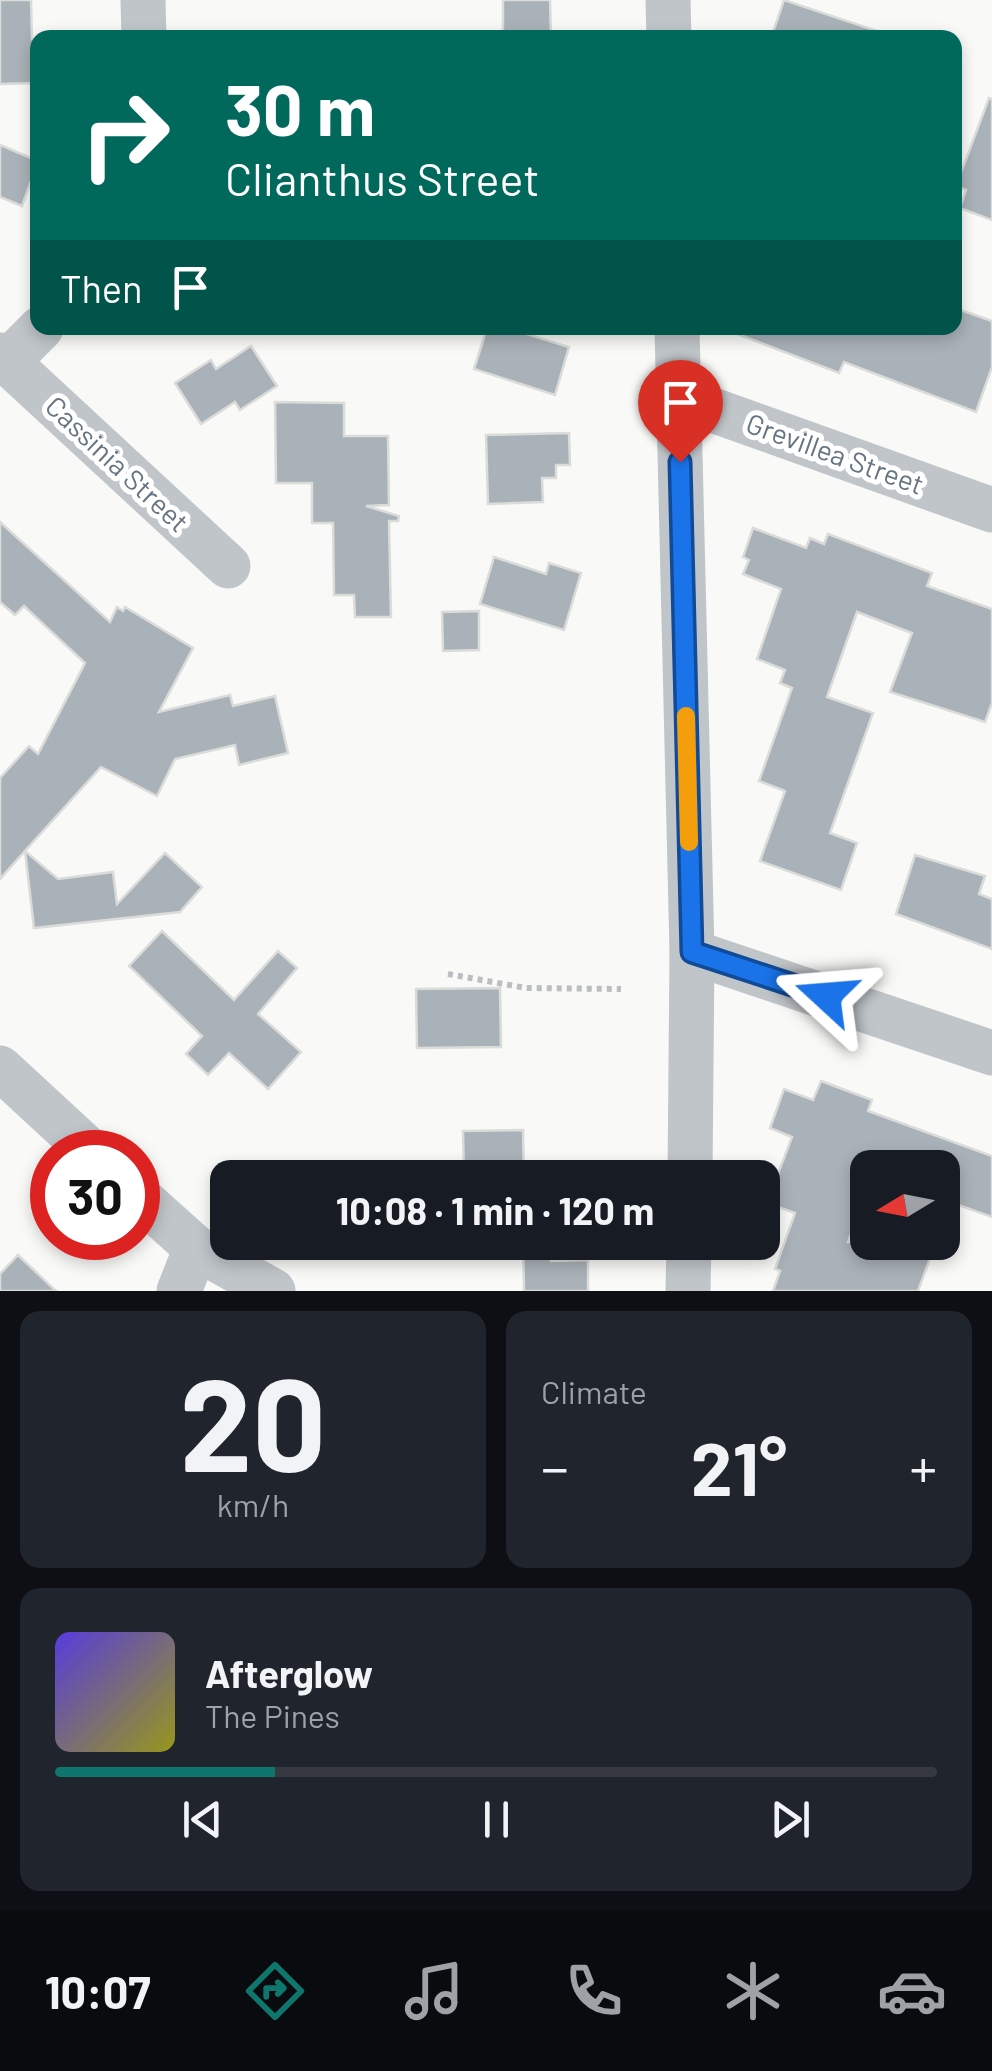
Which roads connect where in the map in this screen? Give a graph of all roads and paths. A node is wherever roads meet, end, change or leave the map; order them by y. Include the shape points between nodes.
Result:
1 (143, 0) edge
2 (668, 0) edge
3 (144, 30) edge
4 (669, 30) edge
5 (32, 335) edge
6 (677, 335) edge
7 (4, 358) edge
8 (678, 398) junction
9 (992, 510) edge
10 (228, 566) dead end
11 (692, 952) junction
12 (448, 974) dead end
13 (620, 989) dead end
14 (992, 1053) edge
15 (0, 1068) edge
16 (67, 1130) edge
17 (690, 1160) edge
18 (160, 1216) edge
19 (196, 1248) junction
20 (689, 1260) edge
21 (178, 1291) edge
22 (273, 1291) edge
23 (688, 1291) edge

1 - 3 street
2 - 4 street
5 - 7 street, Cassinia Street
6 - 8 street
7 - 10 street, Cassinia Street
8 - 9 street, Grevillea Street
8 - 11 street
11 - 14 street
11 - 17 street
12 - 13 path via 526,988
15 - 16 street
18 - 19 street
19 - 21 street
19 - 22 street
20 - 23 street

